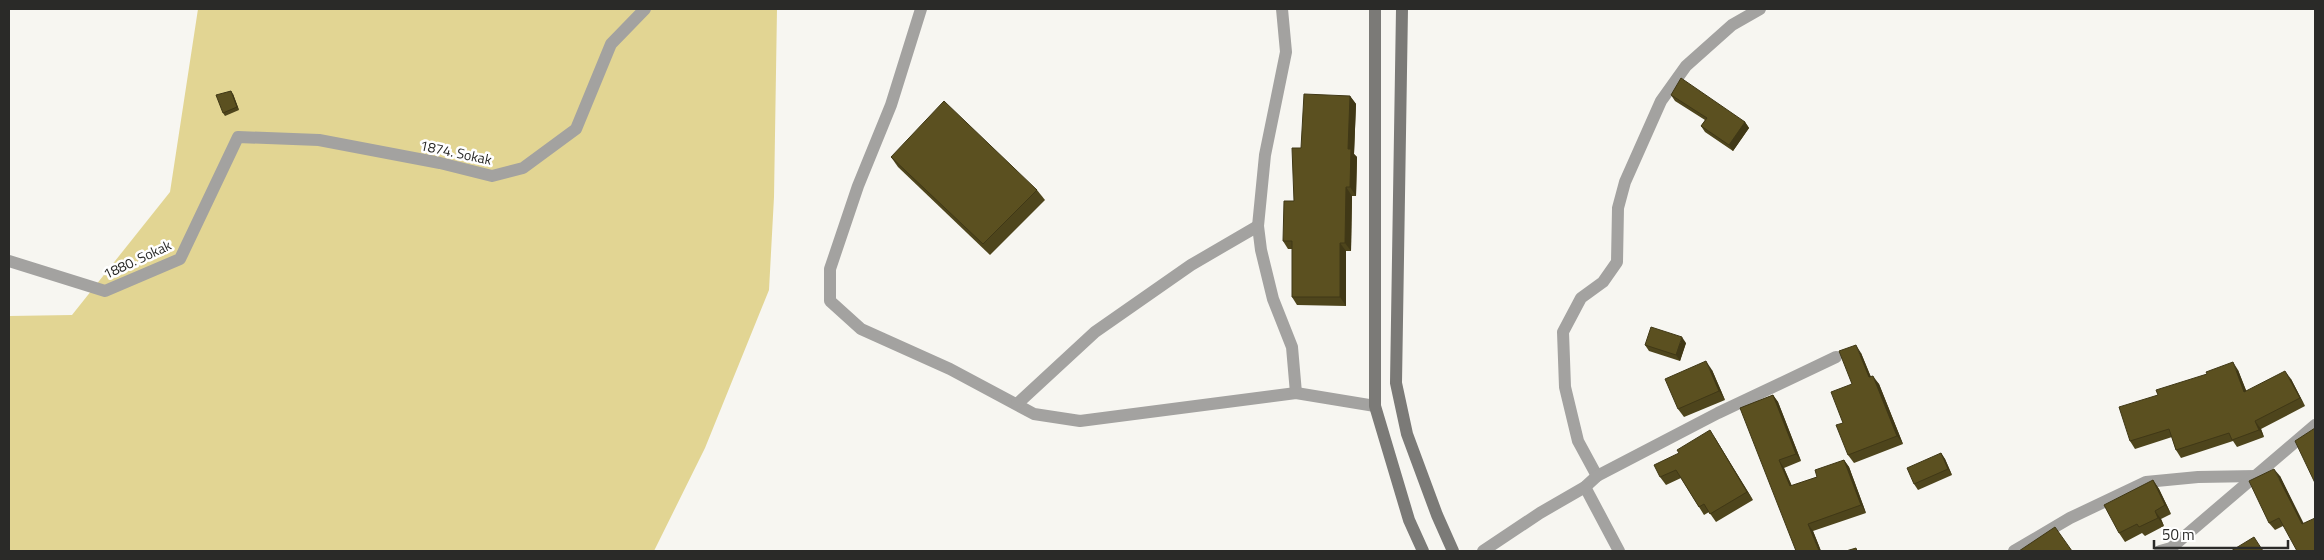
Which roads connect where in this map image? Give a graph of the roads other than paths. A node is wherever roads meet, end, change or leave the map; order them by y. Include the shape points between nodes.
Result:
1 (645, 9) edge
2 (921, 9) edge
3 (1282, 9) edge
4 (1375, 9) edge
5 (1402, 9) edge
6 (1760, 9) edge
7 (238, 137) joint
8 (1258, 226) junction
9 (9, 261) edge
10 (1836, 357) dead end
11 (1296, 393) junction
12 (1017, 404) junction
13 (1375, 406) junction
14 (2315, 425) edge
15 (1597, 476) junction
16 (2257, 476) junction
17 (1585, 487) junction
18 (1423, 551) edge
19 (1453, 551) edge
20 (1483, 551) edge
21 (1619, 551) edge
22 (2014, 551) edge
23 (2160, 551) edge

1 - 7 street, 1874. Sokak via 611,44 576,129 523,168 492,176 319,140
2 - 12 street via 891,105 858,186 830,269 830,301 861,328
3 - 8 street via 1286,52 1265,155
4 - 13 street
5 - 19 street via 1396,383 1407,434
6 - 15 street via 1732,25 1686,66 1661,101 1620,200 1617,262 1604,282 1582,298 1563,332 1564,387 1578,441
7 - 9 street, 1880. Sokak via 180,259 105,291
8 - 11 street via 1274,299 1292,346
8 - 12 street via 1191,265 1095,332
10 - 15 street
11 - 12 street via 1080,421 1034,414
11 - 13 street
13 - 18 street via 1409,520
14 - 16 street
15 - 17 street
16 - 22 street via 2146,482 2070,518
16 - 23 street via 2171,548
17 - 20 street
17 - 21 street

